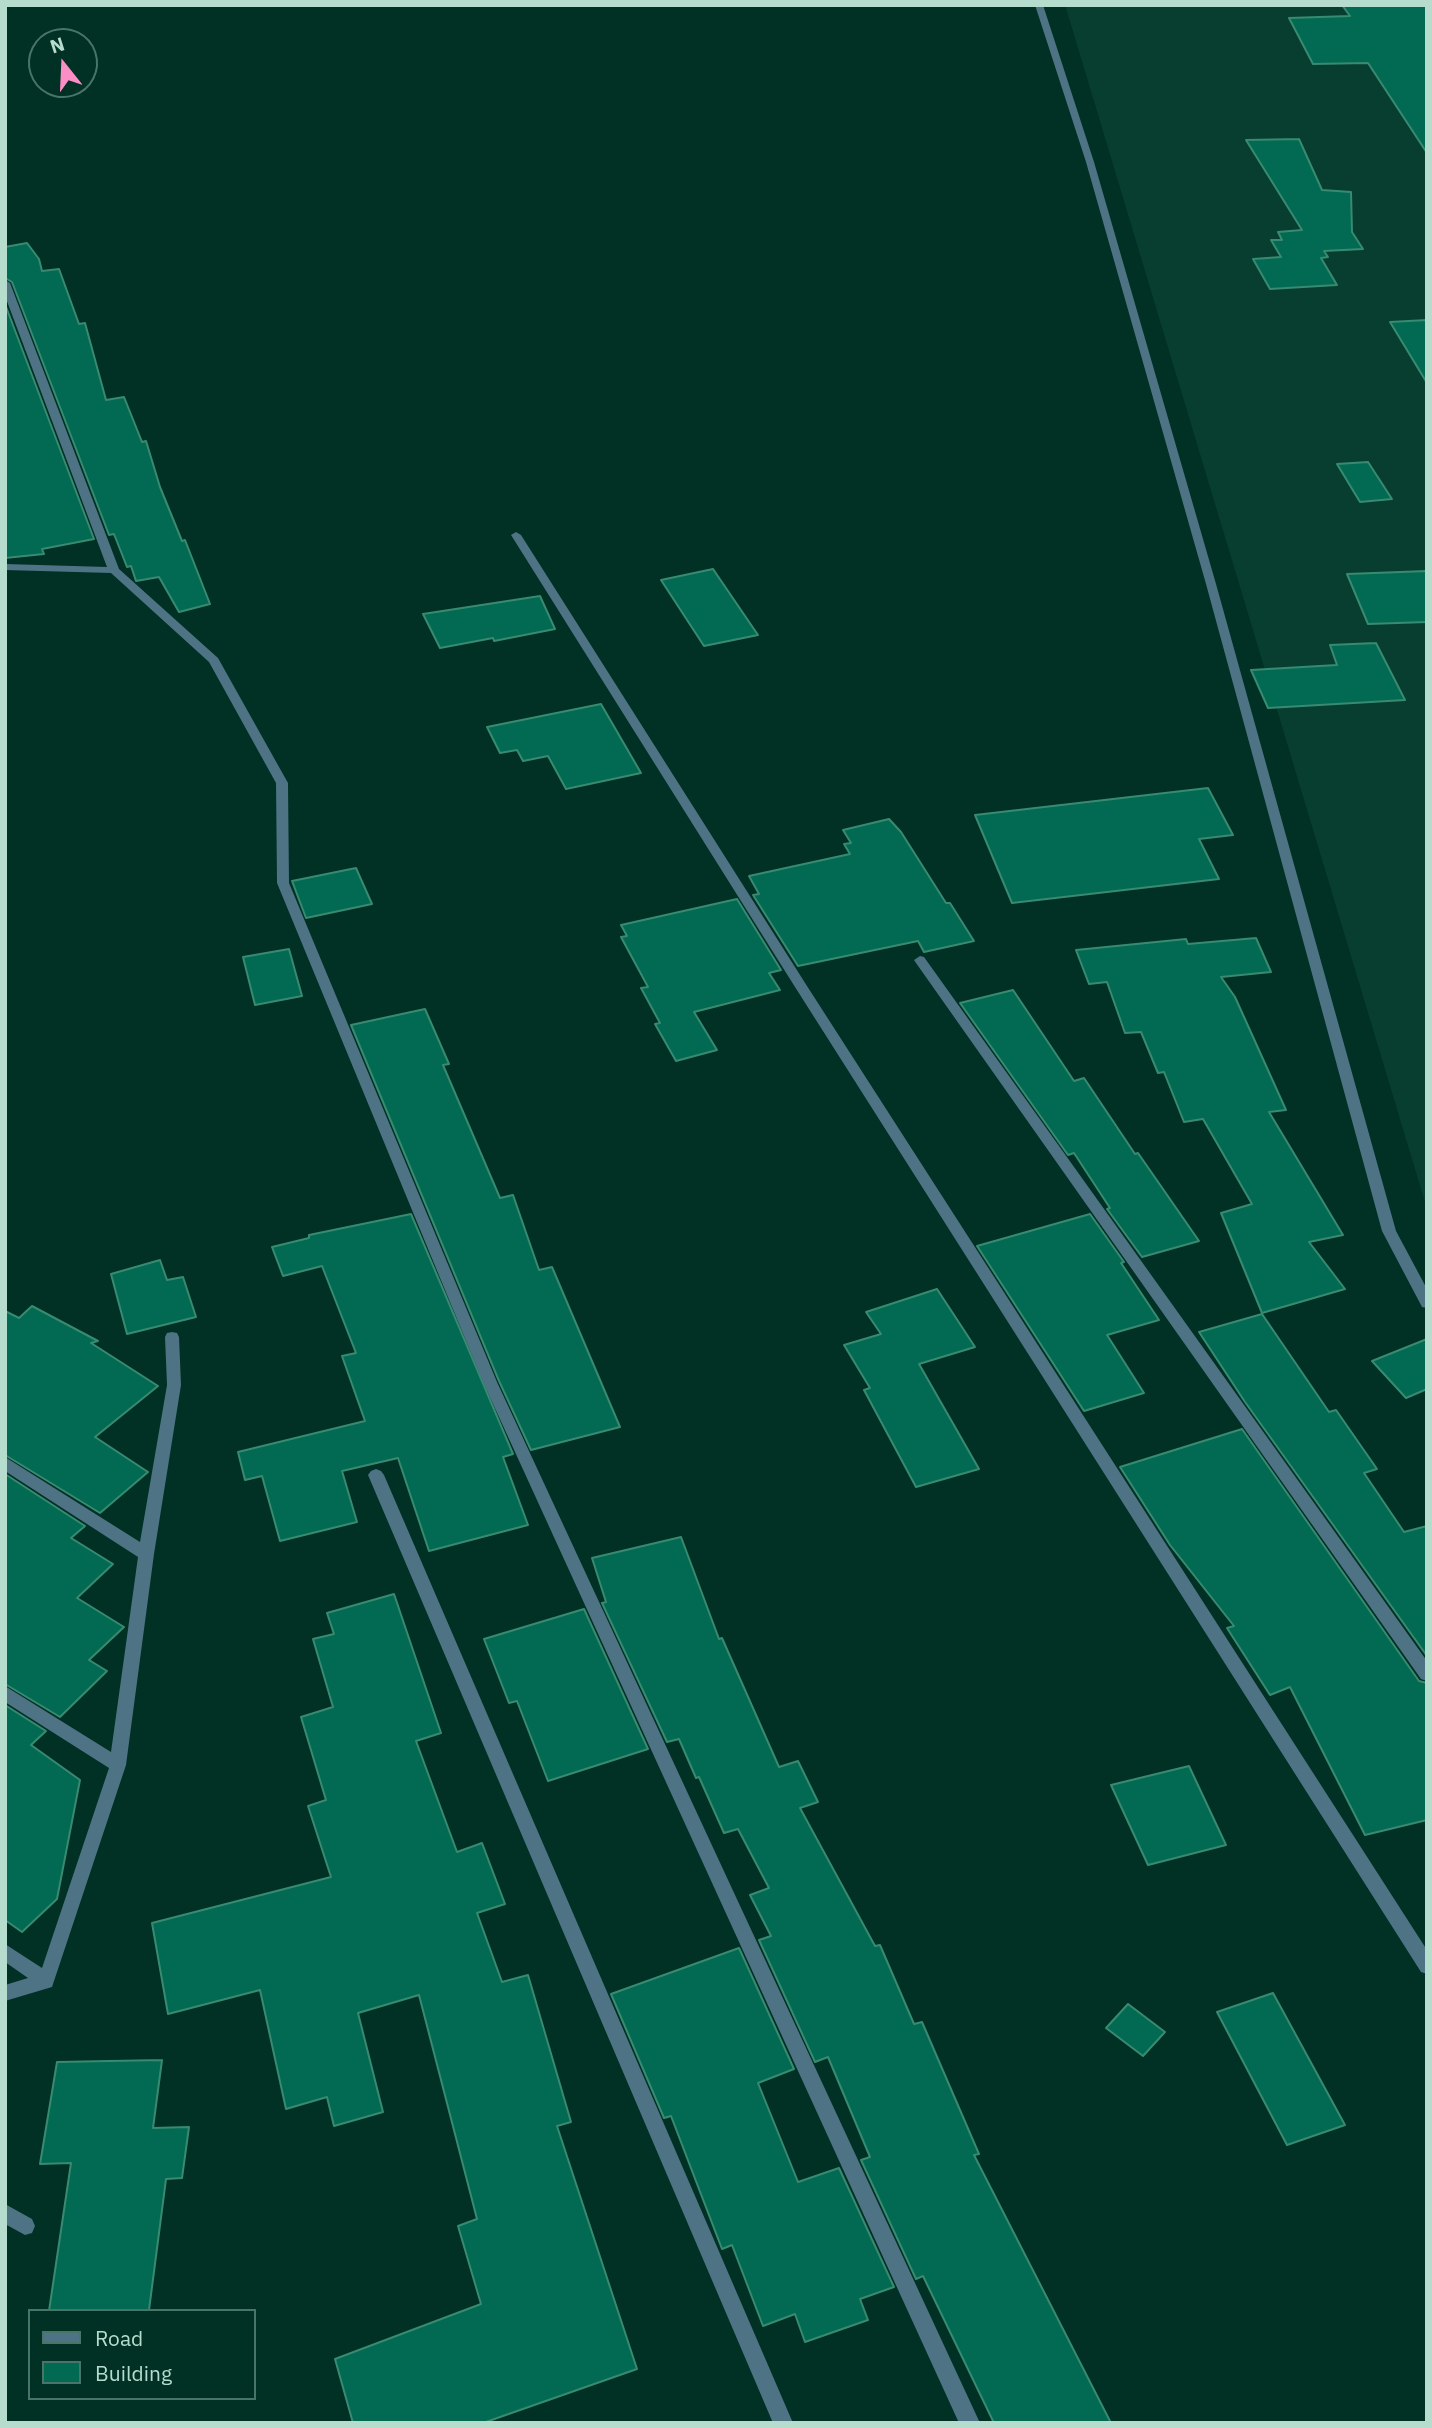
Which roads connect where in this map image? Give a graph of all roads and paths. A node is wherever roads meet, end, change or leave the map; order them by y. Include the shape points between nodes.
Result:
1 (1040, 5) edge
2 (5, 283) edge
3 (516, 535) dead end
4 (5, 568) edge
5 (114, 570) junction
6 (920, 960) dead end
7 (1427, 1303) edge
8 (172, 1336) dead end
9 (5, 1463) edge
10 (376, 1475) dead end
11 (146, 1554) junction
12 (1427, 1674) edge
13 (5, 1693) edge
14 (118, 1765) junction
15 (5, 1952) edge
16 (1427, 1966) edge
17 (46, 1981) junction
18 (5, 1993) edge
19 (5, 2213) edge
20 (25, 2226) dead end
21 (783, 2423) edge
22 (970, 2423) edge

1 - 7 street via 1094,175 1207,571 1389,1231
2 - 5 street
3 - 16 street
4 - 5 street
5 - 22 street via 214,660 282,783 283,883 485,1369
6 - 12 street
8 - 11 street via 174,1385
9 - 11 street
10 - 21 street
11 - 14 street
13 - 14 street
14 - 17 street
15 - 17 street
17 - 18 street
19 - 20 street

